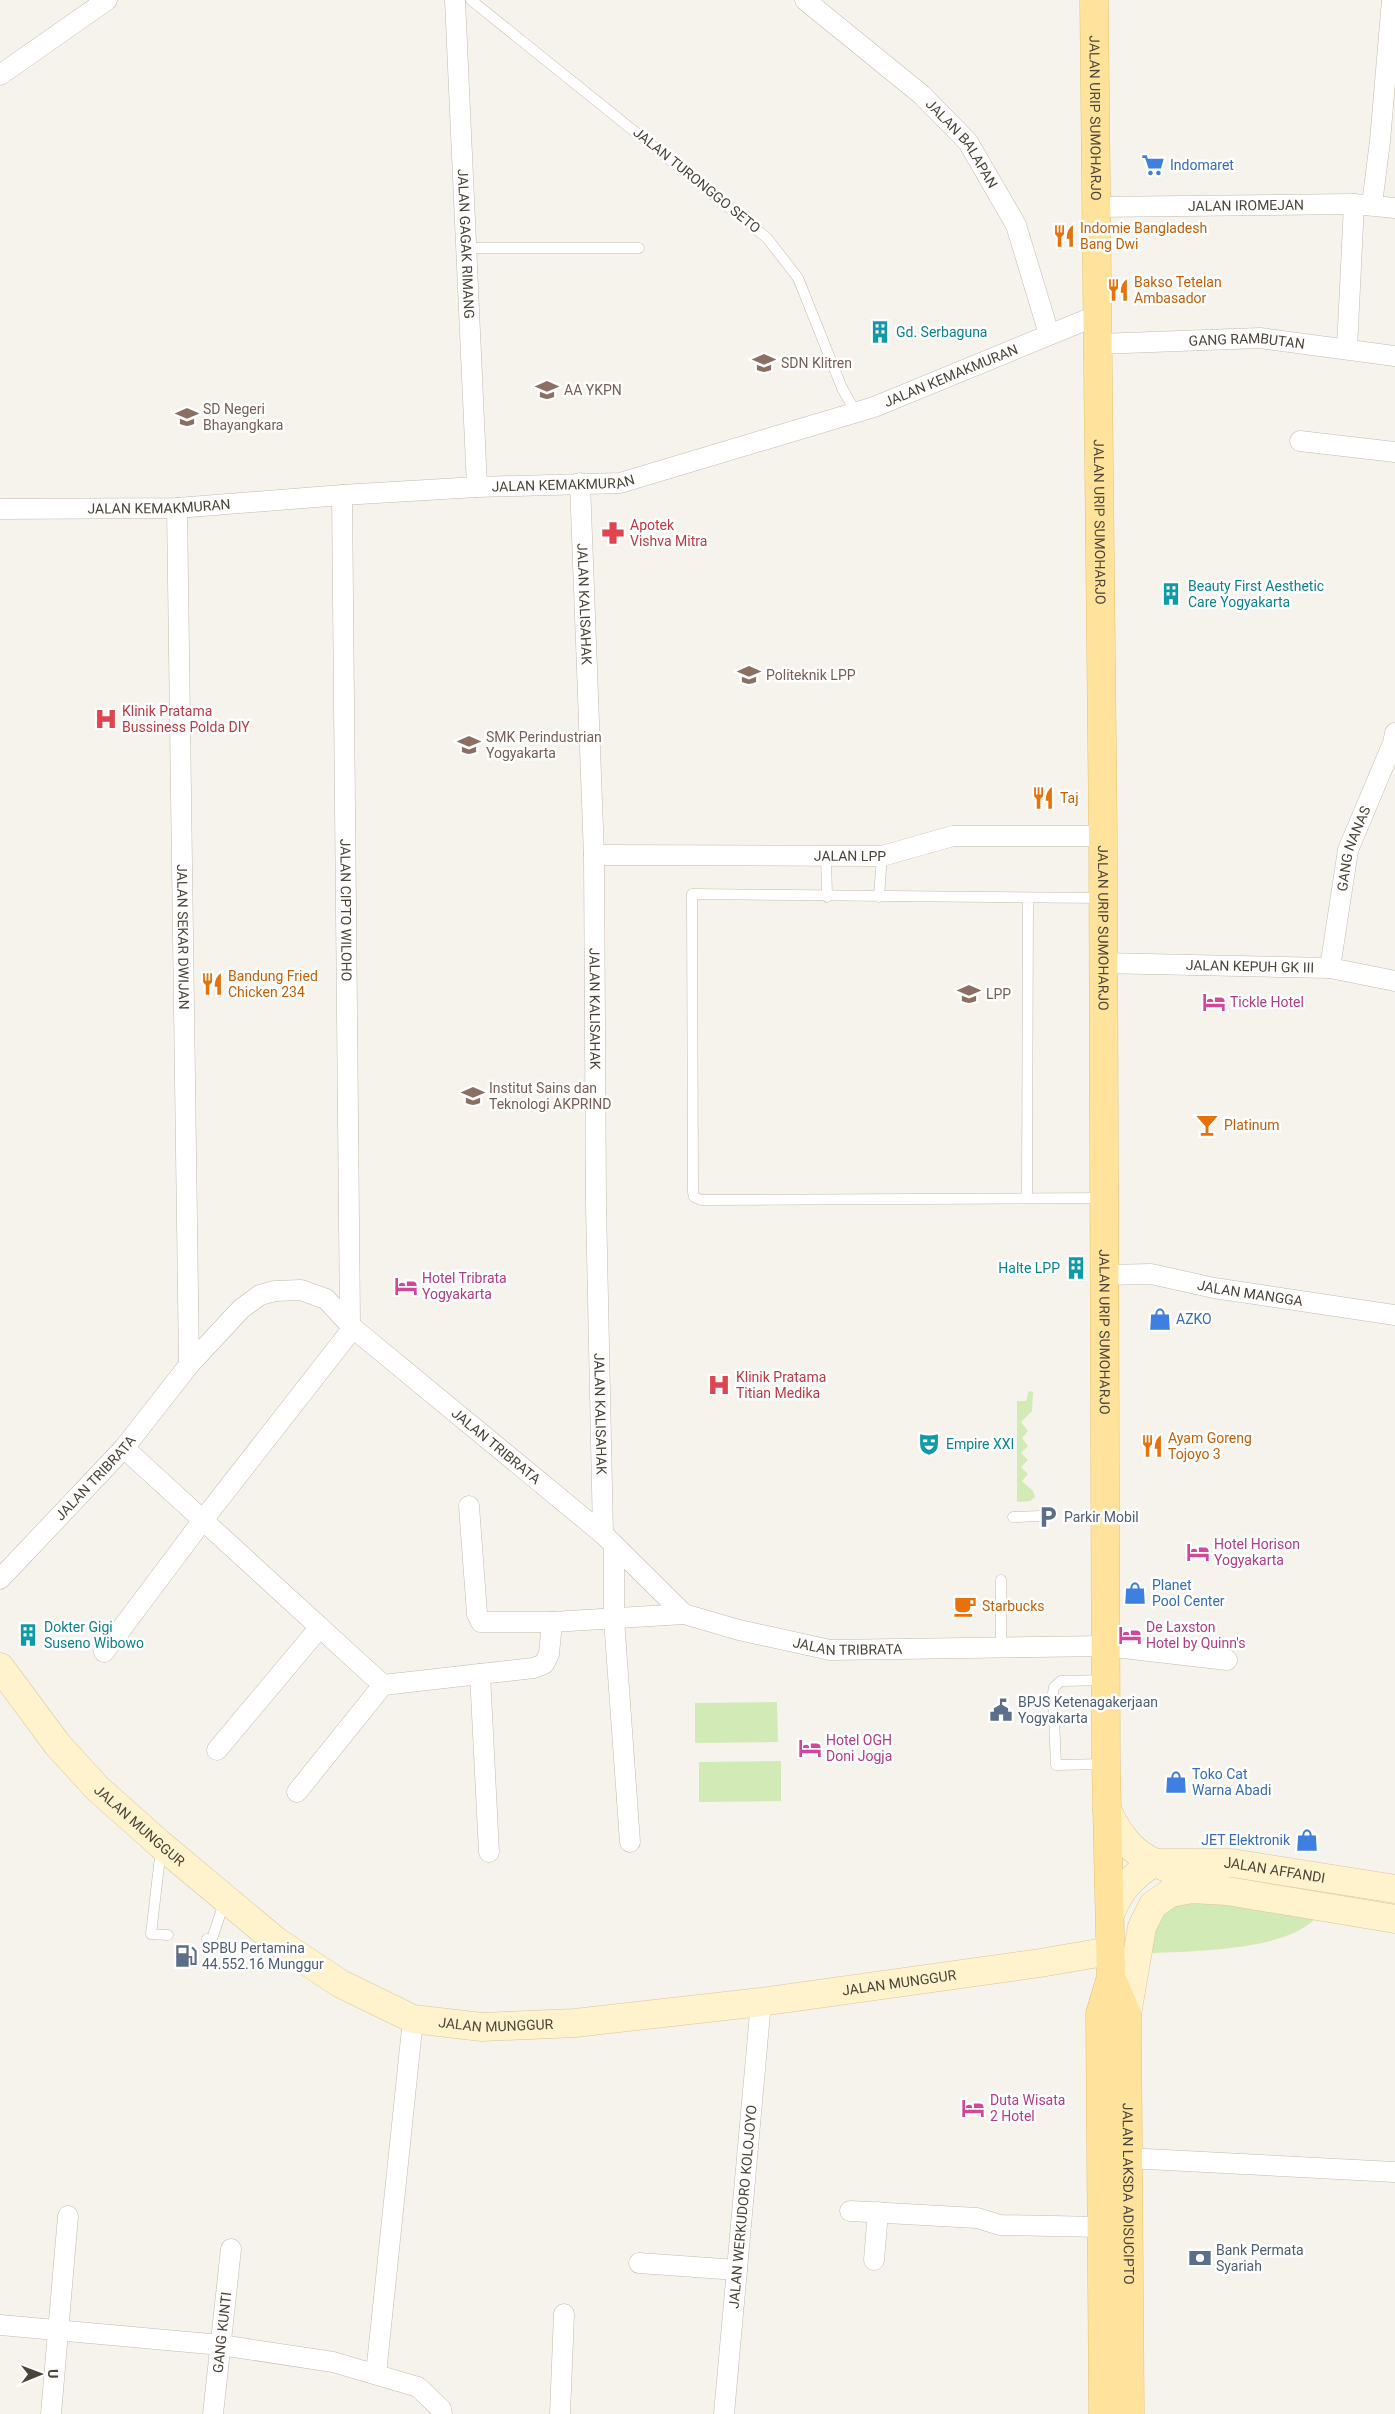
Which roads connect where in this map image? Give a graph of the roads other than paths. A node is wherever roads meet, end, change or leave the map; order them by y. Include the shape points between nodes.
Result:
1 (107, 0) edge
2 (455, 0) edge
3 (471, 0) edge
4 (805, 0) edge
5 (1094, 0) edge
6 (1392, 0) edge
7 (0, 75) edge
8 (1363, 204) junction
9 (1097, 207) junction
10 (1395, 208) edge
11 (466, 248) junction
12 (639, 248) dead end
13 (1098, 315) junction
14 (1050, 334) junction
15 (1098, 344) junction
16 (1347, 350) junction
17 (1395, 356) edge
18 (856, 413) junction
19 (1300, 441) dead end
20 (1395, 452) edge
21 (580, 483) junction
22 (477, 487) junction
23 (342, 495) junction
24 (177, 508) junction
25 (0, 509) edge
26 (1395, 733) edge
27 (1103, 836) junction
28 (594, 855) junction
29 (826, 856) junction
30 (882, 856) junction
31 (827, 896) junction
32 (879, 897) junction
33 (1028, 898) junction
34 (1103, 898) junction
35 (1102, 964) junction
36 (1330, 968) junction
37 (1395, 981) edge
38 (1027, 1198) junction
39 (1103, 1198) junction
40 (1104, 1275) junction
41 (1395, 1315) edge
42 (351, 1326) junction
43 (189, 1365) junction
44 (124, 1448) junction
45 (469, 1506) dead end
46 (1013, 1516) dead end
47 (1040, 1516) dead end
48 (203, 1520) junction
49 (608, 1540) junction
50 (0, 1579) edge
51 (1001, 1580) dead end
52 (684, 1614) junction
53 (614, 1619) junction
54 (552, 1622) junction
55 (320, 1627) junction
56 (1106, 1646) junction
57 (1001, 1648) junction
58 (104, 1652) dead end
59 (1227, 1660) dead end
60 (0, 1667) edge
61 (480, 1674) junction
62 (1106, 1680) junction
63 (383, 1685) junction
64 (5, 1690) edge
65 (217, 1750) dead end
66 (1106, 1764) junction
67 (297, 1792) dead end
68 (1107, 1810) junction
69 (630, 1842) dead end
70 (161, 1844) junction
71 (489, 1852) dead end
72 (1108, 1856) joint
73 (1153, 1863) junction
74 (1395, 1889) edge
75 (1227, 1891) junction
76 (226, 1898) junction
77 (1110, 1914) junction
78 (1395, 1919) edge
79 (168, 1935) dead end
80 (207, 1939) dead end
81 (1111, 1964) junction
82 (761, 2002) junction
83 (1127, 2014) junction
84 (413, 2020) junction
85 (1127, 2158) junction
86 (1395, 2172) edge
87 (850, 2211) dead end
88 (878, 2212) junction
89 (68, 2216) dead end
90 (1101, 2227) junction
91 (231, 2249) dead end
92 (874, 2260) dead end
93 (639, 2263) dead end
94 (737, 2270) junction
95 (564, 2314) dead end
96 (0, 2325) edge
97 (58, 2331) junction
98 (221, 2345) junction
99 (376, 2374) junction
100 (1102, 2410) edge
101 (1130, 2410) edge
102 (51, 2414) edge
103 (213, 2414) edge
104 (442, 2414) edge
105 (560, 2414) edge
106 (724, 2414) edge

1 - 7 street
2 - 11 street, JALAN GAGAK RIMANG
3 - 18 lane, JALAN TURONGGO SETO via 767,238 798,278 842,388
4 - 14 street, JALAN BALAPAN via 922,95 968,142 1016,225
5 - 9 main road, JALAN URIP SUMOHARJO
6 - 8 street via 1380,142
8 - 9 street, JALAN IROMEJAN
8 - 10 street, JALAN IROMEJAN
8 - 16 street
9 - 13 main road, JALAN URIP SUMOHARJO
11 - 12 lane
11 - 22 street, JALAN GAGAK RIMANG
13 - 14 street, JALAN KEMAKMURAN
13 - 15 main road, JALAN URIP SUMOHARJO
14 - 18 street, JALAN KEMAKMURAN
15 - 16 street, GANG RAMBUTAN via 1260,338
15 - 27 main road, JALAN URIP SUMOHARJO
16 - 17 street, GANG RAMBUTAN
18 - 21 street, JALAN KEMAKMURAN via 635,480
19 - 20 street
21 - 22 street, JALAN KEMAKMURAN
21 - 28 street, JALAN KALISAHAK
22 - 23 street, JALAN KEMAKMURAN
23 - 24 street, JALAN KEMAKMURAN
23 - 42 street, JALAN CIPTO WILOHO
24 - 25 street, JALAN KEMAKMURAN
24 - 43 street, JALAN SEKAR DWIJAN
26 - 36 street, GANG NANAS via 1348,850
27 - 30 street, JALAN LPP via 953,836
27 - 34 main road, JALAN URIP SUMOHARJO
28 - 29 street, JALAN LPP
28 - 49 street, JALAN KALISAHAK via 596,1206
29 - 30 street, JALAN LPP
29 - 31 lane
30 - 32 lane
31 - 32 lane
31 - 38 lane via 692,894 694,1197 710,1200
32 - 33 lane
33 - 34 lane
33 - 38 lane
34 - 35 main road, JALAN URIP SUMOHARJO
35 - 36 street, JALAN KEPUH GK III
35 - 39 main road, JALAN URIP SUMOHARJO
36 - 37 street, JALAN KEPUH GK III
38 - 39 lane
39 - 40 main road, JALAN URIP SUMOHARJO
40 - 41 street, JALAN MANGGA via 1151,1274 1214,1288
40 - 56 main road, JALAN URIP SUMOHARJO
42 - 43 street, JALAN TRIBRATA via 326,1300 301,1290 275,1291 260,1295 241,1309
42 - 48 street
42 - 49 street, JALAN TRIBRATA
43 - 44 street, JALAN TRIBRATA
44 - 48 street
44 - 50 street, JALAN TRIBRATA
45 - 54 street via 478,1619 481,1622
46 - 47 lane
48 - 55 street
48 - 58 street
49 - 52 street, JALAN TRIBRATA
49 - 53 street, JALAN KALISAHAK
51 - 57 lane
52 - 53 street
52 - 57 street, JALAN TRIBRATA via 830,1650
53 - 54 street
53 - 69 street, JALAN KALISAHAK
54 - 61 street via 549,1654 544,1664
55 - 63 street
55 - 65 street
56 - 57 street, JALAN TRIBRATA
56 - 59 street, JALAN TRIBRATA
56 - 62 main road, JALAN URIP SUMOHARJO
60 - 64 main road, JALAN MUNGGUR
61 - 63 street
61 - 71 street
62 - 66 main road, JALAN URIP SUMOHARJO
62 - 66 lane via 1061,1681 1054,1686 1053,1703 1056,1765
63 - 67 street
64 - 70 main road, JALAN MUNGGUR via 97,1788
66 - 68 main road, JALAN URIP SUMOHARJO
68 - 72 main road, JALAN URIP SUMOHARJO
68 - 73 main road via 1119,1834 1133,1850
70 - 76 main road, JALAN MUNGGUR
70 - 79 lane via 151,1934
72 - 77 main road, JALAN LAKSDA ADISUCIPTO
73 - 74 main road, JALAN AFFANDI via 1232,1863
73 - 75 main road
73 - 77 main road via 1119,1893
75 - 78 main road, JALAN AFFANDI
75 - 83 main road via 1192,1888 1170,1893 1153,1905 1142,1927
76 - 80 lane via 212,1939
76 - 84 main road, JALAN MUNGGUR via 276,1941 341,1984
77 - 81 main road, JALAN LAKSDA ADISUCIPTO
81 - 82 main road, JALAN MUNGGUR via 1040,1963
81 - 83 main road, JALAN LAKSDA ADISUCIPTO
81 - 90 main road, JALAN LAKSDA ADISUCIPTO via 1100,2014
82 - 84 main road, JALAN MUNGGUR via 575,2023 482,2027
82 - 94 street, JALAN WERKUDORO KOLOJOYO
83 - 85 main road, JALAN LAKSDA ADISUCIPTO
84 - 99 street
85 - 86 street
85 - 101 main road, JALAN LAKSDA ADISUCIPTO
87 - 88 street
88 - 90 street via 977,2218 1000,2225
88 - 92 street
89 - 97 street
90 - 100 main road, JALAN LAKSDA ADISUCIPTO
91 - 98 street, GANG KUNTI
93 - 94 street
94 - 106 street, JALAN WERKUDORO KOLOJOYO
95 - 105 street
96 - 97 street
97 - 98 street
97 - 102 street
98 - 99 street via 333,2362
98 - 103 street, GANG KUNTI
99 - 104 street via 418,2387
100 - 101 main road

